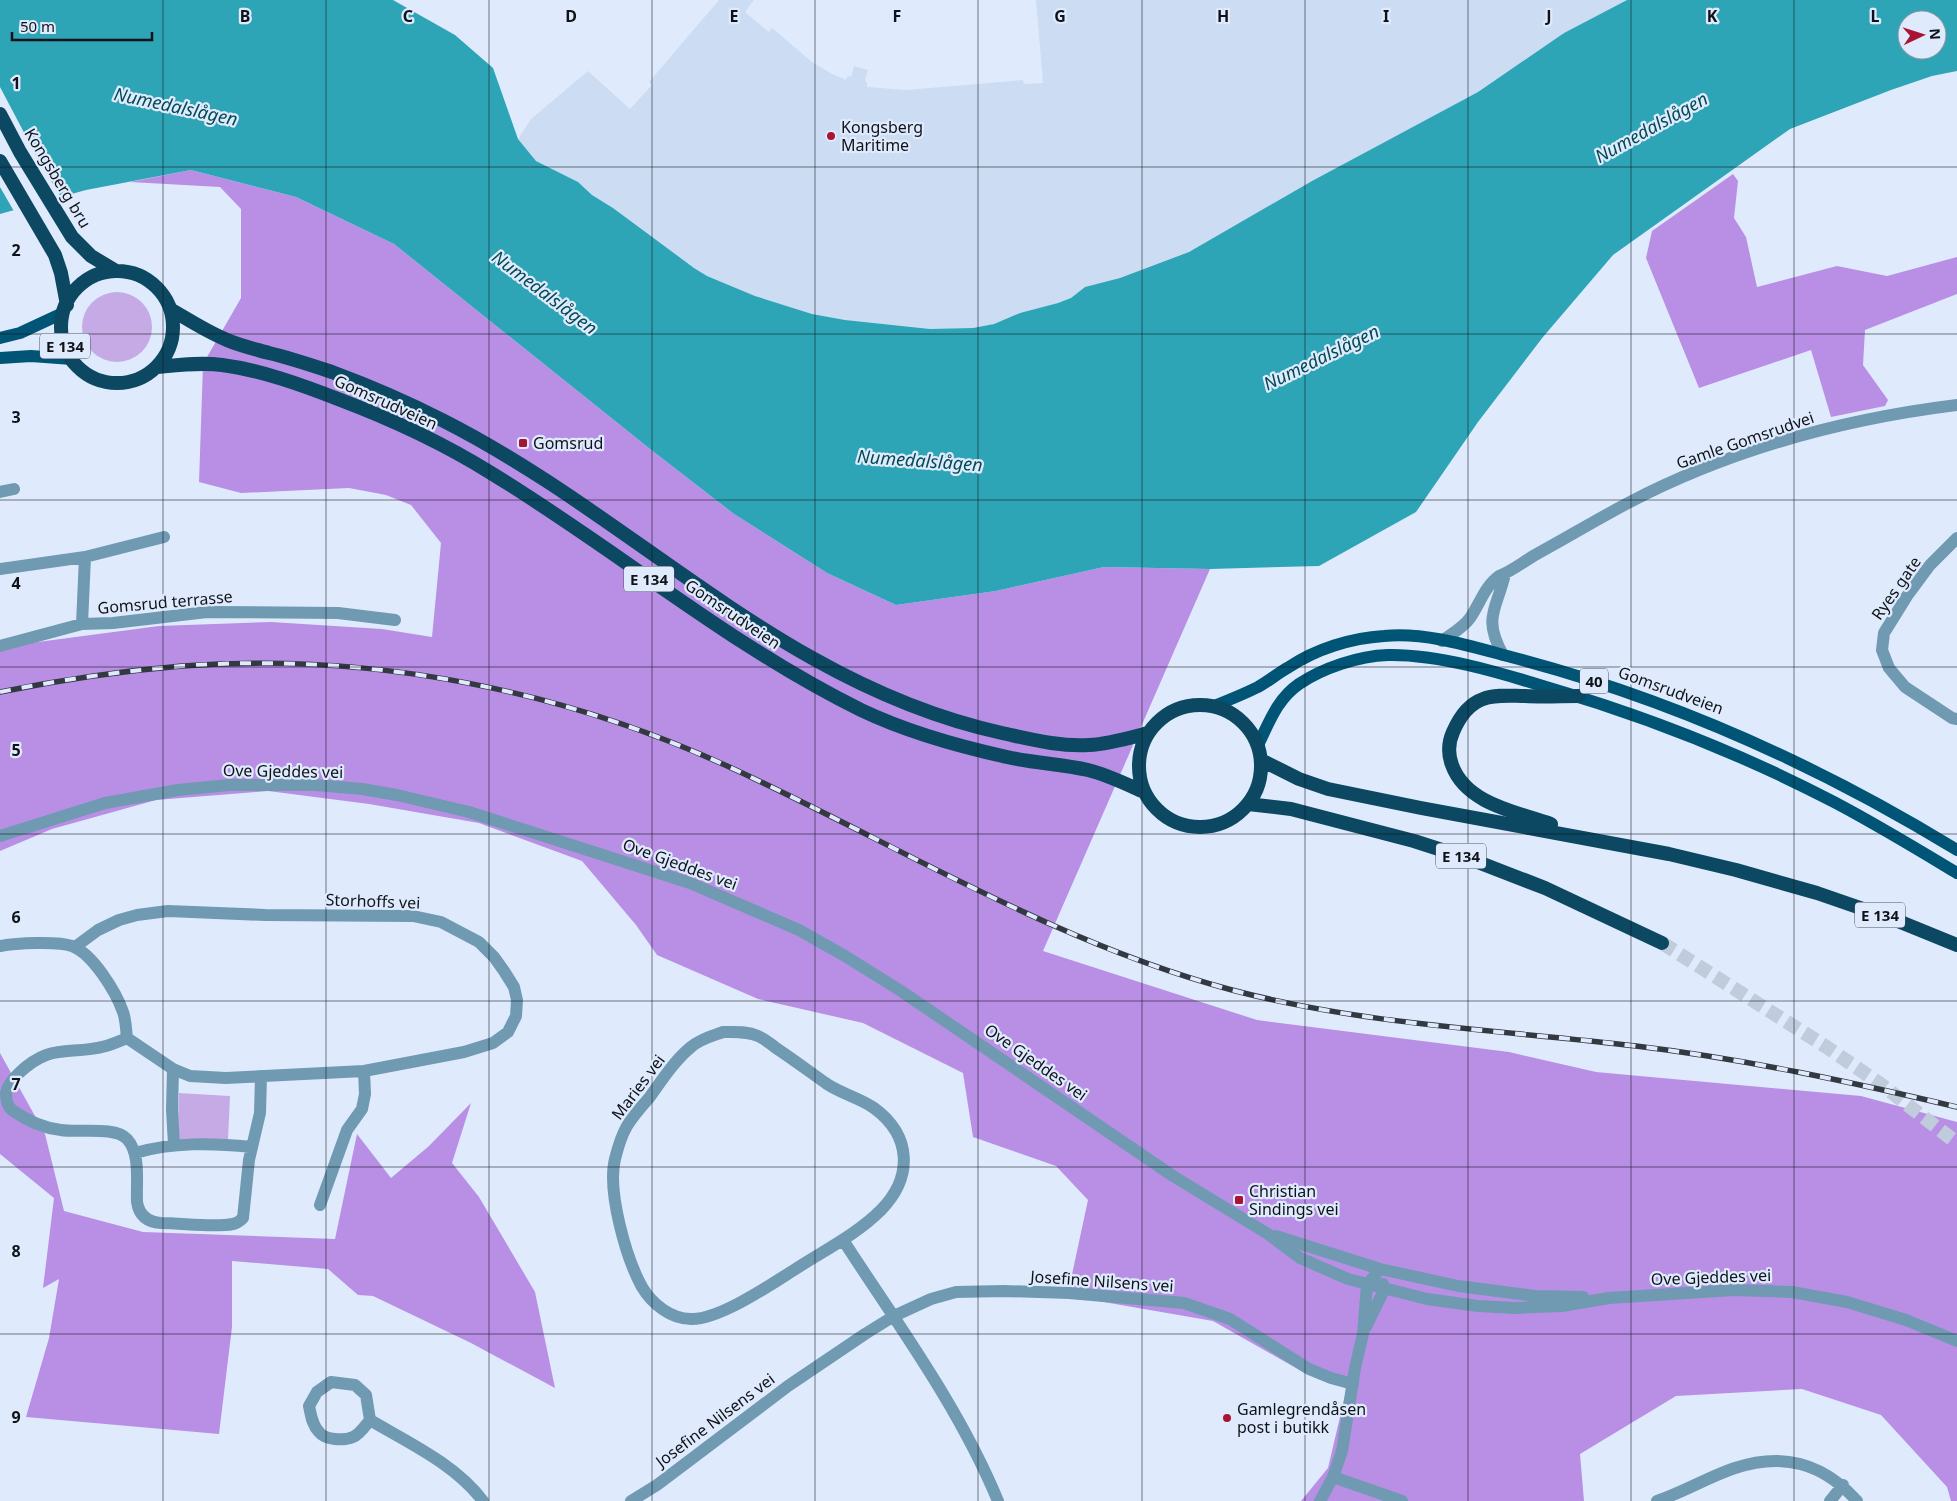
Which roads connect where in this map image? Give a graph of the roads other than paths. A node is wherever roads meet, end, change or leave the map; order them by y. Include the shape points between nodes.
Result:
1 (0, 114) edge
2 (0, 161) edge
3 (116, 271) junction
4 (65, 309) junction
5 (170, 309) junction
6 (0, 338) edge
7 (0, 358) edge
8 (72, 359) junction
9 (157, 367) junction
10 (1957, 405) edge
11 (14, 489) dead end
12 (0, 492) edge
13 (164, 537) dead end
14 (1957, 538) edge
15 (85, 557) junction
16 (0, 569) edge
17 (1505, 574) junction
18 (394, 620) dead end
19 (82, 624) junction
20 (1442, 641) junction
21 (0, 646) edge
22 (1503, 655) junction
23 (1579, 696) junction
24 (1214, 706) junction
25 (1957, 719) edge
26 (1148, 733) junction
27 (1258, 745) junction
28 (1261, 760) junction
29 (1144, 792) junction
30 (1248, 804) junction
31 (0, 836) edge
32 (1589, 838) junction
33 (1957, 850) edge
34 (1957, 873) edge
35 (1662, 944) tunnel mouth
36 (1957, 945) edge
37 (0, 946) edge
38 (75, 947) junction
39 (127, 1038) junction
40 (173, 1069) junction
41 (364, 1071) junction
42 (261, 1076) junction
43 (174, 1145) junction
44 (252, 1147) junction
45 (135, 1153) junction
46 (320, 1205) dead end
47 (1268, 1234) junction
48 (843, 1240) junction
49 (1380, 1269) junction
50 (1367, 1284) junction
51 (1384, 1290) junction
52 (1609, 1298) junction
53 (894, 1316) junction
54 (1363, 1334) junction
55 (1957, 1340) edge
56 (1353, 1384) junction
57 (370, 1420) junction
58 (1333, 1477) junction
59 (1843, 1486) junction
60 (483, 1501) edge
61 (631, 1501) edge
62 (998, 1501) edge
63 (1320, 1501) edge
64 (1402, 1501) edge
65 (1657, 1501) edge
66 (1830, 1501) edge
67 (1856, 1501) edge

1 - 3 highway, Kongsberg bru / E 134 via 72,237 91,256
2 - 4 highway, E 134 via 52,249 61,273
3 - 4 highway via 87,281 74,292
3 - 5 highway, E 134 via 130,273 149,282 164,296
4 - 6 main road via 20,333
4 - 8 highway, E 134 via 63,338
5 - 9 highway, E 134 via 174,326 172,340
5 - 26 highway, Gomsrudveien / E 134 via 226,340 339,375 444,420 562,491 774,636 880,693 978,727 1064,744 1099,744
7 - 8 main road
8 - 9 highway, E 134 via 92,377 112,382 133,381
9 - 29 highway, Gomsrudveien / E 134 via 206,363 236,368 295,383 389,419 488,471 751,649 819,689 866,712 928,736 1008,758 1089,770
10 - 17 street, Gamle Gomsrudvei via 1862,420 1718,463 1628,503
11 - 12 street
13 - 15 street
14 - 25 street, Ryes gate via 1930,565 1908,596 1884,633 1882,650 1888,668 1905,688
15 - 16 street
15 - 19 street
17 - 20 street, Gamle Gomsrudvei via 1493,580 1469,619
17 - 22 street via 1492,612 1496,641
18 - 19 street, Gomsrud terrasse via 338,613 207,612
19 - 21 street, Gomsrud terrasse
20 - 22 main road, Gomsrudveien / 40
20 - 24 main road, Gomsrudveien / 40 via 1384,636 1348,642 1315,653 1259,686
22 - 33 main road, Gomsrudveien / 40 via 1638,695 1726,729 1844,784
23 - 27 main road, 40 via 1431,658 1386,655 1337,666 1298,684 1274,709
23 - 32 highway, E 134 via 1483,699 1470,707 1456,725 1450,738 1449,756 1463,784 1485,801
23 - 34 main road, 40 via 1672,729 1787,779 1876,825
24 - 26 highway, E 134 via 1191,705 1176,710 1162,717
24 - 27 highway, E 134 via 1242,721
26 - 29 highway, E 134 via 1139,762
27 - 28 highway, E 134
28 - 30 highway, E 134 via 1259,783
28 - 32 highway, E 134 via 1328,789
29 - 30 highway, E 134 via 1165,816 1194,827 1224,822
30 - 35 highway, E 134 via 1291,809 1470,858 1545,888
31 - 47 street, Ove Gjeddes vei via 114,801 228,784 278,784 353,788 397,795 469,812 547,836 712,891 807,934 901,991 1173,1176
32 - 36 highway, E 134 via 1727,868 1817,893
37 - 38 street via 64,944
38 - 39 street via 88,956 114,994 123,1013
38 - 41 street, Storhoffs vei via 119,920 137,914 168,911 413,916 441,922 479,942 514,987 516,1016 508,1032 493,1043 464,1052
39 - 40 street, Storhoffs vei
39 - 45 street via 105,1047 54,1052 38,1058 6,1088 6,1100 10,1108 42,1126 120,1135 130,1142
40 - 42 street, Storhoffs vei via 190,1076
40 - 43 street
41 - 42 street, Storhoffs vei
41 - 46 street via 362,1109 347,1130
42 - 44 street via 260,1113
43 - 44 street
43 - 45 street
44 - 45 street via 243,1218 232,1224 161,1223 143,1217 138,1210
47 - 49 street, Ove Gjeddes vei
47 - 50 street, Ove Gjeddes vei via 1300,1258
48 - 48 street, Maries vei via 776,1282 711,1317 678,1318 653,1300 642,1287 619,1222 614,1161 628,1124 692,1046 723,1032 758,1036 830,1086 872,1107 897,1132 903,1146 904,1161 897,1192 877,1214
48 - 53 street
49 - 50 street
49 - 51 street
49 - 52 street, Ove Gjeddes vei via 1509,1294
50 - 51 street, Ove Gjeddes vei
50 - 54 street
51 - 52 street, Ove Gjeddes vei via 1427,1299 1514,1308 1562,1306
51 - 54 street
52 - 55 street, Ove Gjeddes vei via 1734,1290 1792,1292 1848,1302
53 - 56 street, Josefine Nilsens vei via 956,1292 1069,1293 1184,1303 1230,1319 1309,1369
53 - 61 street, Josefine Nilsens vei via 788,1386
53 - 62 street via 947,1402
54 - 56 street
56 - 58 street via 1342,1452
57 - 57 street via 352,1438 335,1439 320,1434 312,1422 309,1406 317,1392 331,1382 355,1385 366,1395
57 - 60 street via 446,1466
58 - 63 street
58 - 64 street
59 - 65 street via 1802,1464 1760,1461 1734,1468
59 - 66 street
59 - 67 street

